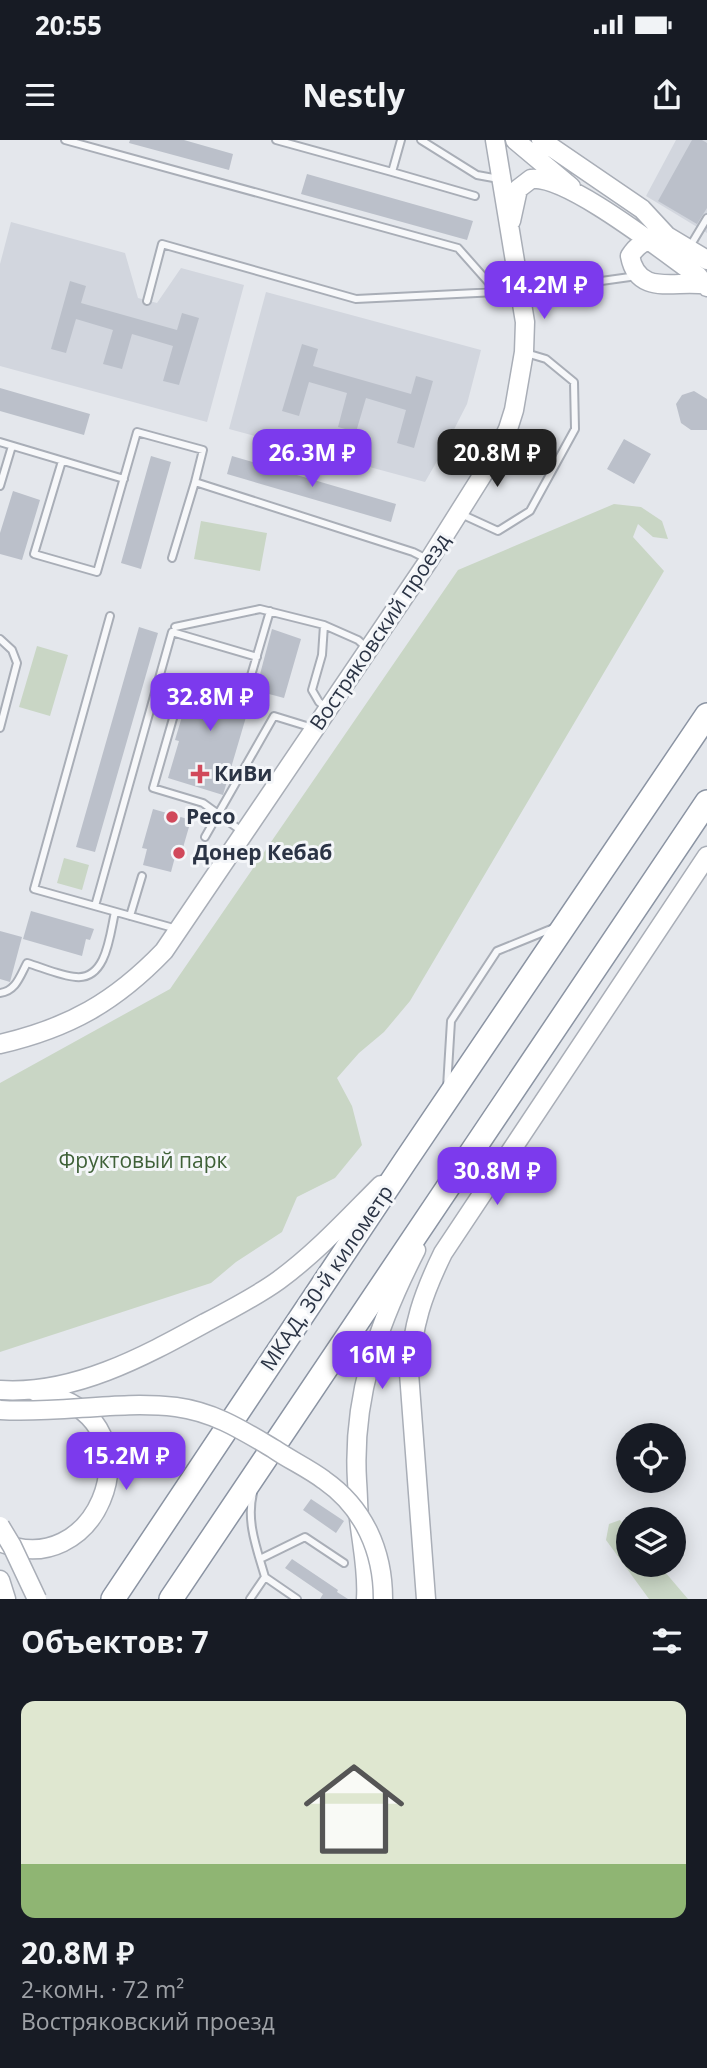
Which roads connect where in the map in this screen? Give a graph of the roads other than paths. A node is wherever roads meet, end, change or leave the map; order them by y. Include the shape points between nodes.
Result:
1 (65, 140) edge
2 (276, 140) edge
3 (401, 140) edge
4 (421, 140) edge
5 (495, 140) edge
6 (515, 140) edge
7 (540, 141) edge
8 (392, 172) junction
9 (500, 179) junction
10 (475, 196) dead end
11 (581, 196) junction
12 (707, 218) edge
13 (509, 231) junction
14 (667, 236) junction
15 (647, 240) junction
16 (688, 250) junction
17 (707, 260) edge
18 (638, 276) junction
19 (706, 280) edge
20 (519, 288) junction
21 (497, 292) junction
22 (147, 301) dead end
23 (524, 352) junction
24 (0, 442) edge
25 (12, 446) junction
26 (62, 461) junction
27 (124, 479) junction
28 (195, 482) junction
29 (0, 486) edge
30 (460, 513) junction
31 (172, 558) dead end
32 (429, 560) junction
33 (270, 611) junction
34 (110, 615) dead end
35 (324, 625) junction
36 (175, 626) dead end
37 (0, 639) edge
38 (368, 650) junction
39 (257, 657) junction
40 (250, 679) dead end
41 (178, 701) dead end
42 (328, 709) junction
43 (707, 715) edge
44 (0, 727) edge
45 (315, 728) junction
46 (707, 802) edge
47 (219, 815) junction
48 (245, 833) junction
49 (205, 837) dead end
50 (707, 856) edge
51 (142, 876) dead end
52 (95, 906) junction
53 (115, 912) junction
54 (131, 916) junction
55 (567, 923) junction
56 (180, 930) junction
57 (0, 993) edge
58 (0, 1044) edge
59 (446, 1104) junction
60 (406, 1160) junction
61 (447, 1189) junction
62 (0, 1390) edge
63 (29, 1391) junction
64 (0, 1410) edge
65 (258, 1469) junction
66 (0, 1526) edge
67 (0, 1542) edge
68 (260, 1559) junction
69 (345, 1563) dead end
70 (265, 1577) junction
71 (0, 1580) edge
72 (6, 1599) edge
73 (37, 1599) edge
74 (113, 1599) edge
75 (171, 1599) edge
76 (250, 1599) edge
77 (297, 1599) edge
78 (366, 1599) edge
79 (383, 1599) edge
80 (426, 1599) edge

1 - 21 lane via 458,248
2 - 8 lane
3 - 8 lane
4 - 9 lane via 477,175
5 - 9 street, Востряковский проезд
6 - 11 street
7 - 14 street via 642,209
8 - 10 lane
9 - 13 street, Востряковский проезд
11 - 13 street via 531,179 518,189
11 - 15 street
12 - 16 lane
13 - 20 street, Востряковский проезд
14 - 15 street
14 - 16 street
15 - 18 street via 630,256
15 - 19 street
16 - 17 street
16 - 19 street
18 - 19 street via 657,284
18 - 20 lane
20 - 21 lane
20 - 23 street, Востряковский проезд
21 - 22 lane via 356,299 162,244
23 - 30 street, Востряковский проезд via 508,429
23 - 30 lane via 546,359 574,382 575,429 530,510 498,531
24 - 25 lane
25 - 26 lane
25 - 29 lane
26 - 27 lane
26 - 27 lane via 34,554 97,572
27 - 28 lane via 137,432 204,450
28 - 31 lane
28 - 32 lane
30 - 32 street, Востряковский проезд
32 - 38 street, Востряковский проезд
33 - 35 lane
33 - 36 lane via 260,609
33 - 39 lane
34 - 52 lane via 34,889
35 - 38 lane via 358,640
35 - 42 lane via 313,690 318,702
37 - 44 lane via 17,663
38 - 42 street, Востряковский проезд
39 - 40 lane
39 - 52 lane via 172,632
41 - 47 lane via 153,788 203,803
42 - 45 street, Востряковский проезд
43 - 55 highway, МКАД, 30-й километр
45 - 47 lane via 274,716
45 - 48 street, Востряковский проезд
46 - 61 highway
47 - 48 lane
47 - 49 lane
48 - 56 street, Востряковский проезд
50 - 80 street via 443,1252 429,1281 412,1341 410,1373
51 - 54 lane
52 - 53 lane
53 - 54 lane
53 - 57 lane via 96,970 76,977 27,963 15,986
54 - 56 lane
55 - 59 highway, МКАД, 30-й километр
55 - 59 lane via 497,951 451,1021
56 - 58 street, Востряковский проезд via 146,969 89,1012
59 - 60 highway, МКАД, 30-й километр
60 - 63 street via 278,1281 108,1370
60 - 74 highway, МКАД, 30-й километр
61 - 65 highway
61 - 78 street via 387,1312 360,1401 356,1477
62 - 63 street
63 - 67 street via 61,1398 97,1427 108,1457 107,1489 85,1526 59,1544 30,1550
64 - 79 street, bridge via 158,1406 197,1411 230,1423 323,1479 349,1501 372,1536
65 - 68 lane via 250,1529
65 - 75 highway
66 - 73 street, bridge
68 - 69 lane via 305,1537
68 - 70 lane
70 - 76 lane
70 - 77 lane
71 - 72 street

